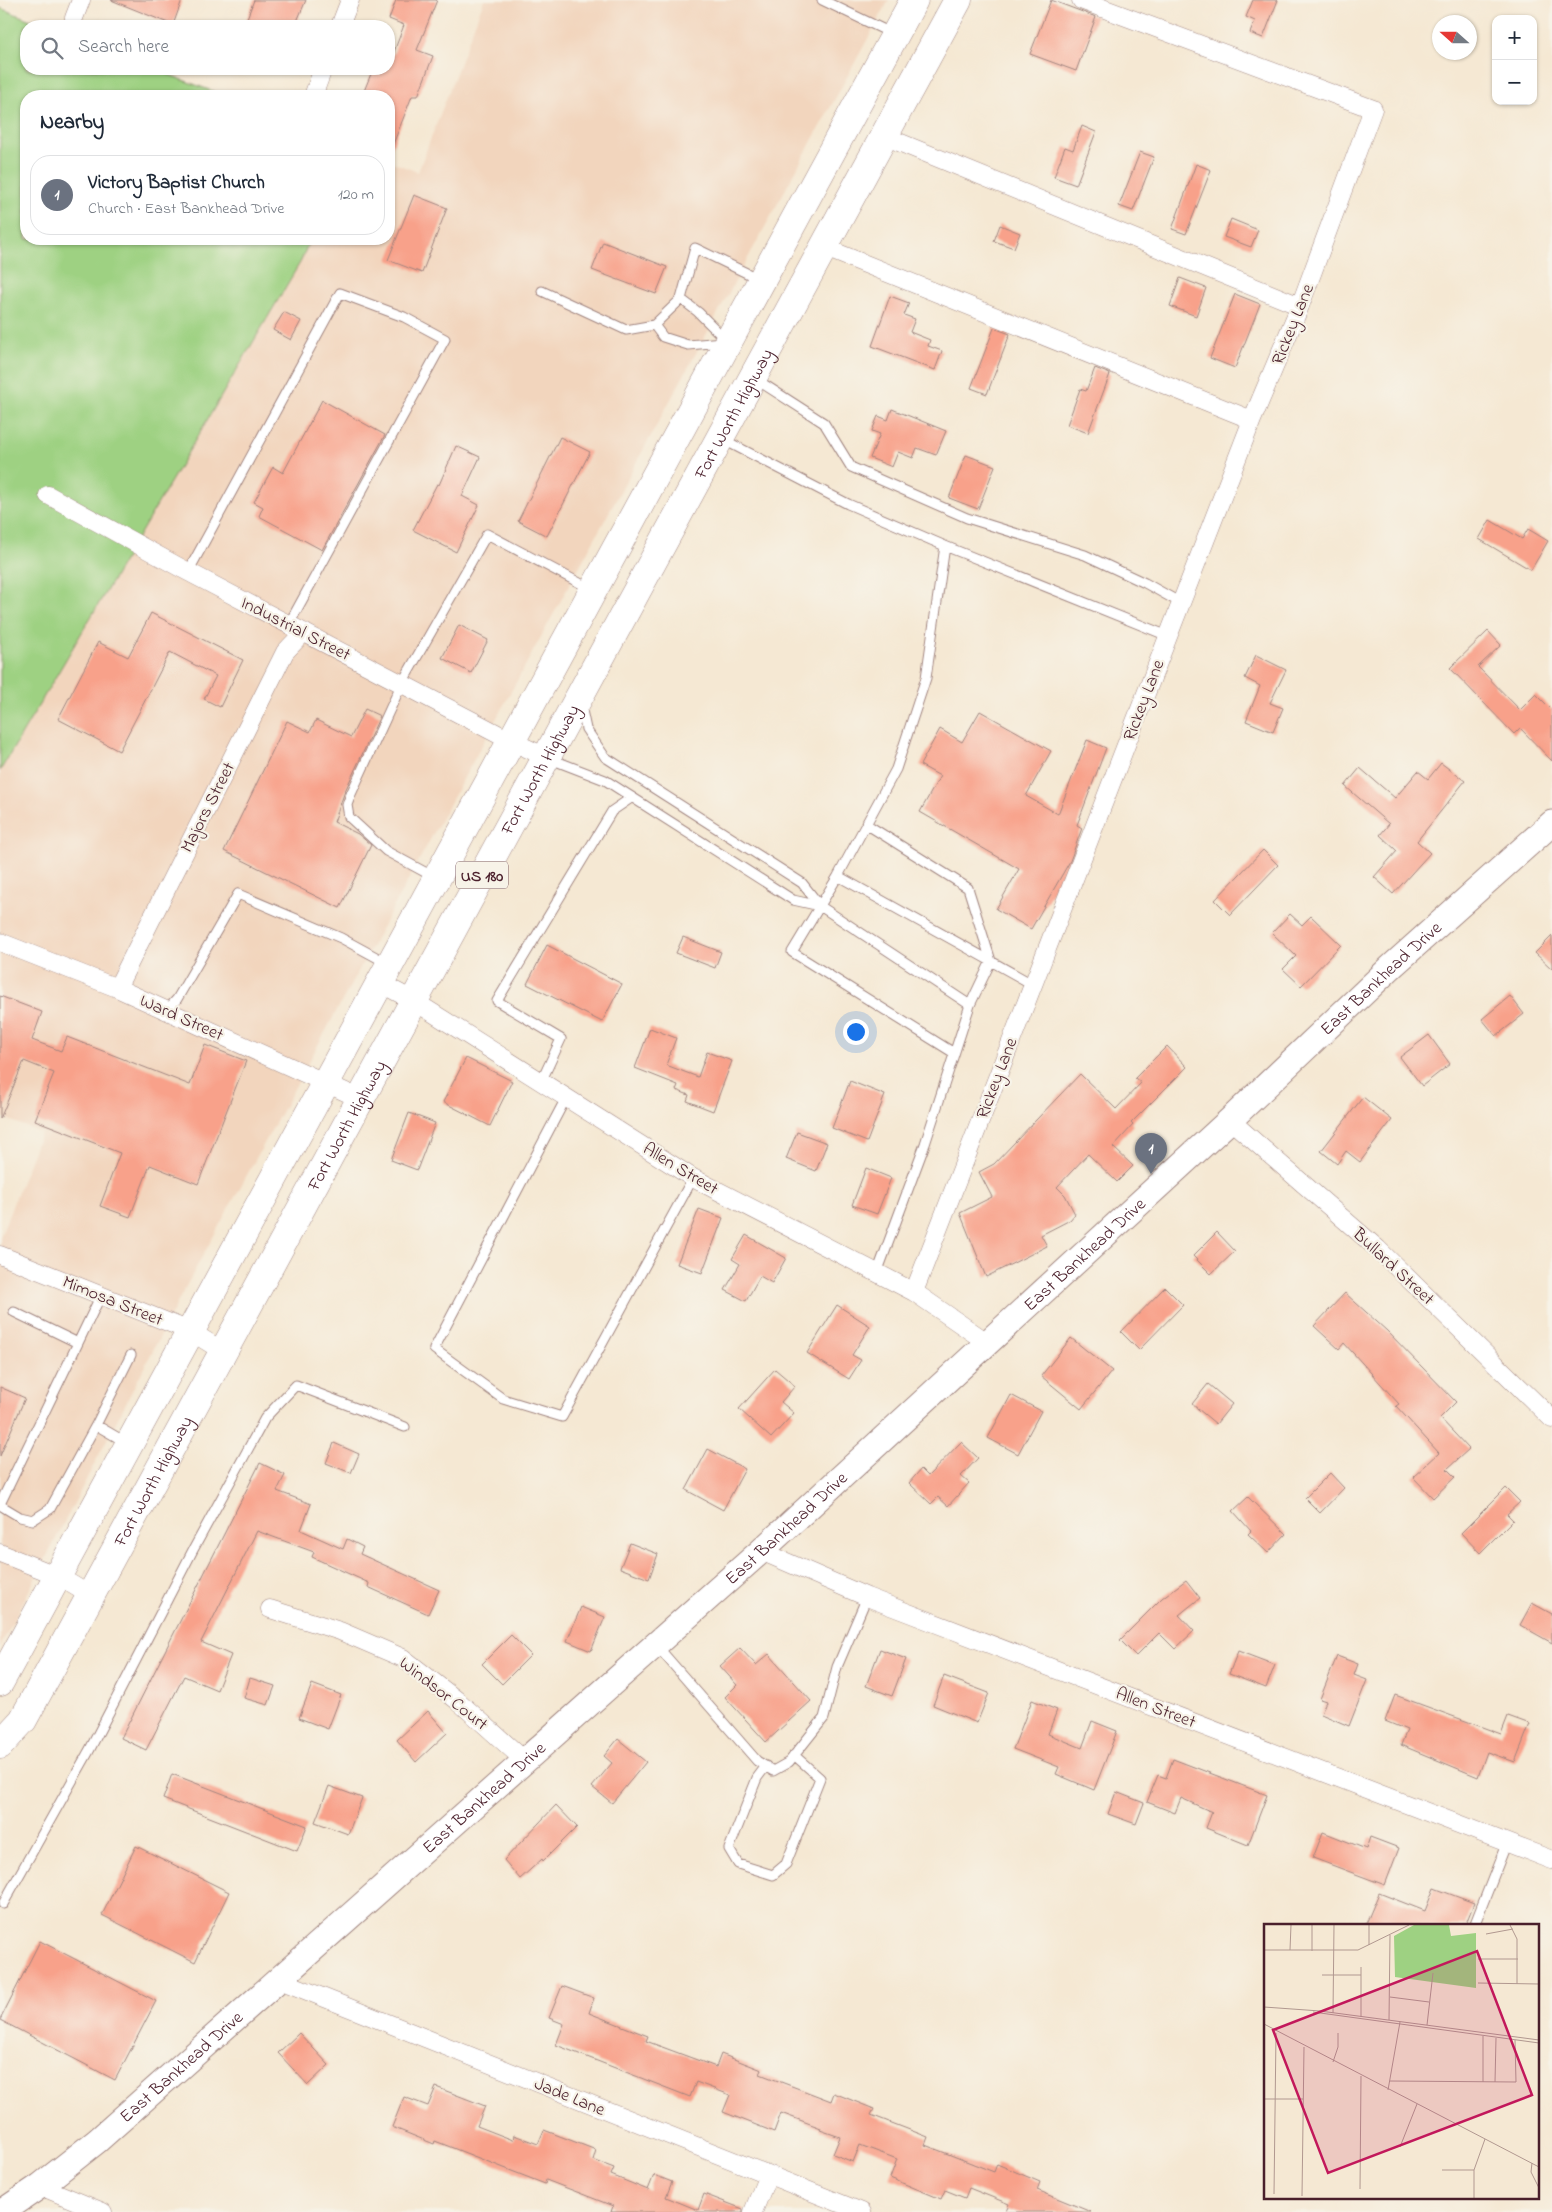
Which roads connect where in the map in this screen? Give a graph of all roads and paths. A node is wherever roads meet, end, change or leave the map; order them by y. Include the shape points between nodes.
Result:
1 (81, 0) edge
2 (350, 0) edge
3 (822, 0) edge
4 (914, 0) edge
5 (958, 0) edge
6 (1081, 0) edge
7 (836, 3) edge
8 (74, 18) dead end
9 (342, 20) edge
10 (895, 35) junction
11 (929, 54) junction
12 (321, 75) edge
13 (315, 90) edge
14 (884, 136) junction
15 (823, 247) junction
16 (762, 280) junction
17 (542, 291) dead end
18 (681, 299) junction
19 (1300, 306) junction
20 (654, 325) junction
21 (728, 342) junction
22 (758, 368) junction
23 (1252, 420) junction
24 (720, 438) junction
25 (48, 496) dead end
26 (945, 546) junction
27 (188, 572) junction
28 (593, 590) junction
29 (1181, 603) junction
30 (289, 624) junction
31 (304, 632) junction
32 (1168, 636) junction
33 (402, 683) junction
34 (579, 699) junction
35 (511, 741) junction
36 (546, 757) junction
37 (631, 798) junction
38 (1552, 823) edge
39 (866, 824) junction
40 (838, 876) junction
41 (436, 879) junction
42 (820, 906) junction
43 (0, 942) edge
44 (991, 961) junction
45 (385, 974) junction
46 (1032, 984) junction
47 (117, 988) junction
48 (414, 1001) junction
49 (970, 1005) junction
50 (167, 1010) junction
51 (954, 1053) junction
52 (326, 1082) junction
53 (541, 1082) junction
54 (566, 1098) junction
55 (361, 1099) junction
56 (1230, 1120) junction
57 (692, 1178) junction
58 (0, 1255) edge
59 (877, 1273) junction
60 (914, 1292) junction
61 (101, 1295) junction
62 (14, 1312) dead end
63 (190, 1331) junction
64 (78, 1343) junction
65 (988, 1343) junction
66 (224, 1352) junction
67 (131, 1355) dead end
68 (1552, 1419) edge
69 (96, 1425) junction
70 (405, 1427) dead end
71 (129, 1444) junction
72 (0, 1504) edge
73 (761, 1551) junction
74 (0, 1553) edge
75 (58, 1576) junction
76 (90, 1596) junction
77 (867, 1597) junction
78 (270, 1609) dead end
79 (656, 1644) junction
80 (0, 1682) edge
81 (0, 1745) edge
82 (794, 1755) junction
83 (524, 1760) junction
84 (766, 1766) junction
85 (1507, 1842) junction
86 (1552, 1860) edge
87 (1, 1905) edge
88 (1475, 1924) edge
89 (277, 1979) junction
90 (768, 2174) junction
91 (40, 2186) junction
92 (2, 2212) edge
93 (103, 2212) edge
94 (753, 2212) edge
95 (862, 2212) edge

1 - 8 street
2 - 9 street
3 - 7 lane
4 - 10 main road, US 180
5 - 11 main road, Fort Worth Highway / US 180
6 - 19 street, Rickey Lane via 1374,109
7 - 10 lane
10 - 11 main road
10 - 16 main road, US 180
11 - 14 main road, Fort Worth Highway / US 180
12 - 13 street
14 - 15 main road, Fort Worth Highway / US 180
14 - 19 street
15 - 22 main road, Fort Worth Highway / US 180
15 - 23 street
16 - 18 lane via 694,248
16 - 21 main road, US 180
17 - 20 lane via 626,330
18 - 20 lane
18 - 21 lane
19 - 23 street, Rickey Lane
20 - 21 lane via 663,338 688,345
21 - 22 main road
21 - 28 main road, US 180
22 - 24 main road, Fort Worth Highway / US 180
22 - 29 lane via 824,423 851,467 967,518 1084,556
23 - 29 street, Rickey Lane
24 - 26 lane via 848,504
24 - 34 main road, Fort Worth Highway / US 180
25 - 27 street, Industrial Street
26 - 32 lane
26 - 39 lane via 926,678 896,770
27 - 30 street, Industrial Street
27 - 30 lane via 340,293 404,317 445,339
28 - 33 lane via 487,534
28 - 35 main road, US 180
29 - 32 street, Rickey Lane
30 - 31 street, Industrial Street
31 - 33 street, Industrial Street
31 - 47 street, Majors Street via 285,652
32 - 46 street, Rickey Lane
33 - 35 street, Industrial Street
33 - 41 lane via 351,794 349,817 386,850
34 - 36 main road, Fort Worth Highway / US 180
34 - 42 lane via 586,728 605,757 802,883
35 - 36 street, Industrial Street
35 - 41 main road, US 180
36 - 37 lane via 605,780
36 - 48 main road, Fort Worth Highway / US 180
37 - 42 lane via 793,900
37 - 53 lane via 612,811 497,1001 561,1039
38 - 56 street, East Bankhead Drive via 1391,967
39 - 40 lane
39 - 44 lane via 968,888
40 - 42 lane
40 - 44 lane
41 - 45 main road, US 180
42 - 49 lane
42 - 51 lane via 792,952
43 - 47 street, Ward Street
44 - 46 lane
44 - 49 lane
45 - 48 street, Allen Street
45 - 50 lane via 340,938 238,894 177,999
45 - 52 main road, US 180
46 - 60 street, Rickey Lane
47 - 50 street, Ward Street
48 - 53 street, Allen Street
48 - 55 main road, Fort Worth Highway / US 180
49 - 51 lane
50 - 52 street, Ward Street
51 - 59 lane via 925,1144
52 - 55 street, Ward Street
52 - 63 main road, US 180
53 - 54 street, Allen Street
54 - 57 street, Allen Street
54 - 57 lane via 434,1349 503,1399 562,1418
55 - 66 main road, Fort Worth Highway / US 180
56 - 65 street, East Bankhead Drive
56 - 68 street, Bullard Street via 1378,1249
57 - 59 street, Allen Street
58 - 61 street, Mimosa Street
59 - 60 street, Allen Street
60 - 65 street, Allen Street
61 - 63 street, Mimosa Street
61 - 64 lane
62 - 64 lane
63 - 66 street, Mimosa Street
63 - 71 main road, US 180
64 - 72 lane
65 - 73 street, East Bankhead Drive
66 - 76 main road, Fort Worth Highway / US 180
67 - 69 lane
69 - 71 lane
69 - 72 lane via 50,1509 33,1520 20,1517
70 - 87 lane via 296,1385 265,1418 89,1751
71 - 75 main road, US 180
73 - 77 street, Allen Street
73 - 79 street, East Bankhead Drive
74 - 75 street
75 - 76 street
75 - 80 main road, US 180
76 - 81 main road, Fort Worth Highway / US 180 via 23,1720
77 - 82 lane via 837,1667 824,1718
77 - 85 street, Allen Street
78 - 83 street, Windsor Court via 340,1631 403,1658 458,1701
79 - 83 street, East Bankhead Drive
79 - 84 lane via 757,1761
82 - 84 lane via 773,1771
82 - 84 lane via 820,1778 786,1864 773,1875 738,1864 728,1849 757,1778
83 - 89 street, East Bankhead Drive
85 - 86 street, Allen Street
85 - 88 lane
89 - 90 street, Jade Lane
89 - 91 street, East Bankhead Drive via 97,2140
90 - 94 street
90 - 95 street, Jade Lane
91 - 92 street, East Bankhead Drive
91 - 93 street

